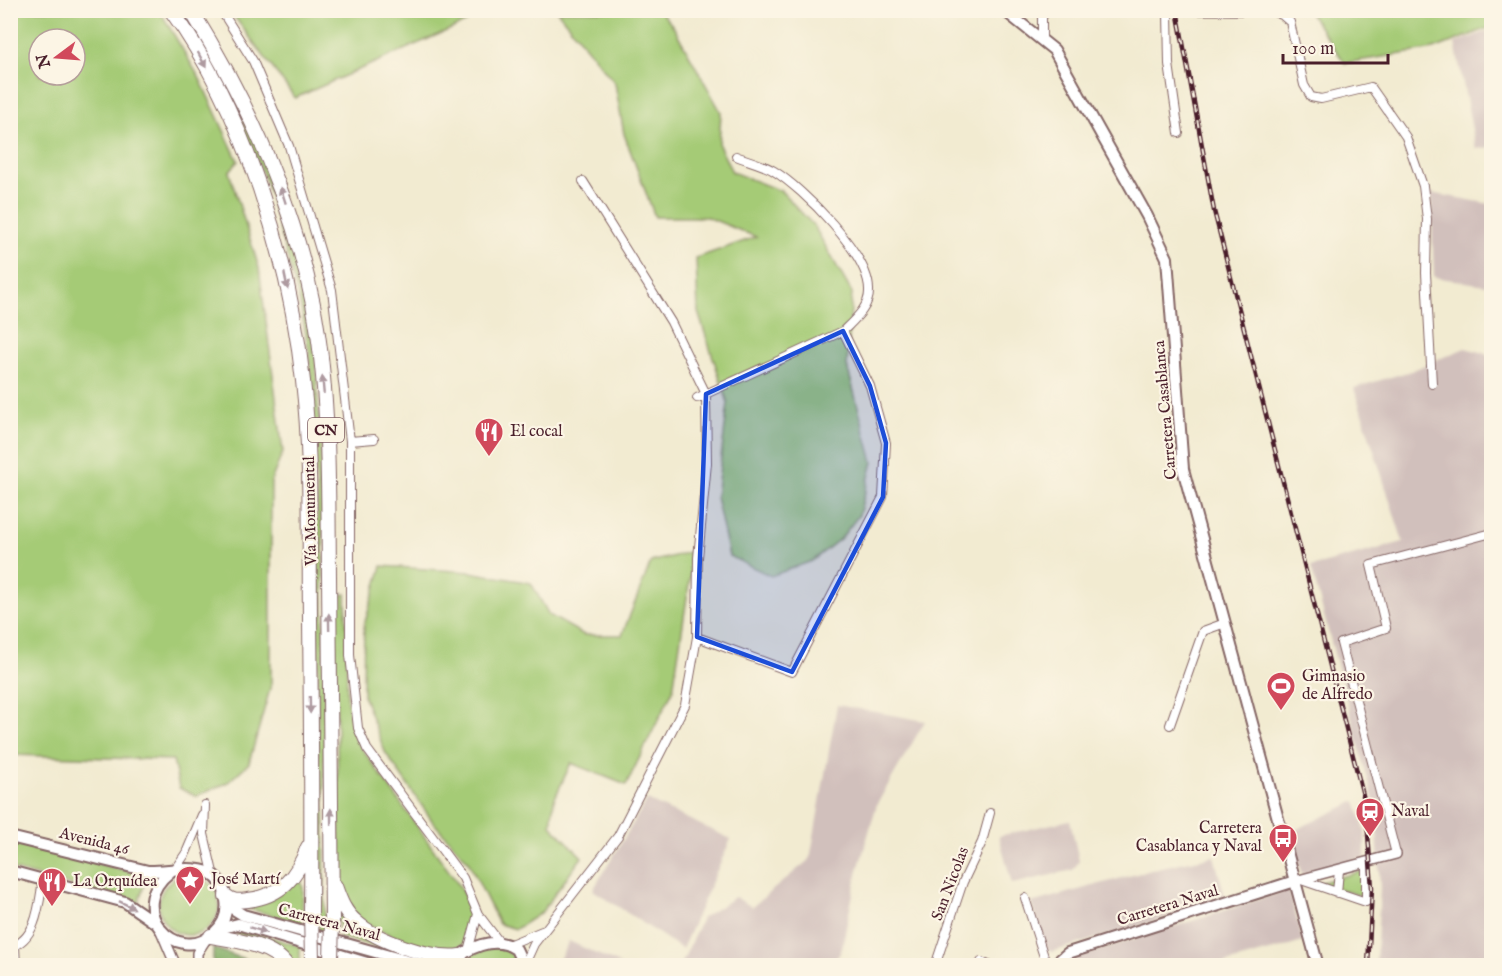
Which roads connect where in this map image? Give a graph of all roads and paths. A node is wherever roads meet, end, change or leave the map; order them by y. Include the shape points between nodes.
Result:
1 (171, 10) edge
2 (191, 10) edge
3 (221, 10) edge
4 (1029, 10) edge
5 (1047, 10) edge
6 (1105, 10) edge
7 (1168, 12) junction
8 (1007, 13) edge
9 (1042, 38) junction
10 (1179, 133) dead end
11 (735, 156) dead end
12 (583, 181) dead end
13 (843, 331) junction
14 (1432, 384) dead end
15 (706, 394) junction
16 (697, 398) dead end
17 (374, 439) dead end
18 (351, 441) junction
19 (1491, 532) edge
20 (1225, 624) junction
21 (697, 637) junction
22 (1170, 725) dead end
23 (990, 813) dead end
24 (12, 836) edge
25 (312, 837) junction
26 (1396, 854) joint
27 (1366, 863) junction
28 (173, 870) junction
29 (1339, 870) junction
30 (10, 871) edge
31 (331, 876) junction
32 (214, 877) junction
33 (43, 880) junction
34 (1298, 881) junction
35 (1337, 893) junction
36 (1025, 898) dead end
37 (226, 900) junction
38 (478, 914) junction
39 (154, 922) junction
40 (548, 927) junction
41 (161, 931) junction
42 (212, 935) junction
43 (504, 944) junction
44 (13, 946) edge
45 (454, 960) edge
46 (981, 962) dead end
47 (312, 963) edge
48 (331, 963) edge
49 (16, 966) edge
50 (176, 966) edge
51 (197, 966) edge
52 (287, 966) edge
53 (377, 966) edge
54 (425, 966) edge
55 (524, 966) edge
56 (936, 966) edge
57 (991, 966) edge
58 (1047, 966) edge
59 (1053, 966) edge
60 (1318, 966) edge

1 -> 25 highway, Vía Monumental / CN via 200,56 245,152 280,256 298,346 308,485
31 -> 2 highway, Vía Monumental / CN via 328,484 320,347 301,254 274,169 239,93
3 - 18 street via 253,61 296,168 332,290
4 - 8 street
5 - 9 street via 1042,17
6 - 7 street
7 - 10 street via 1169,64
7 - 14 street via 1272,11 1282,15 1290,22 1304,85 1311,97 1321,99 1371,87 1387,107 1406,137 1423,186
8 - 9 main road, Carretera Casablanca
9 - 20 main road, Carretera Casablanca via 1054,51 1167,258 1183,469
11 - 13 street via 773,171 825,214 858,257 870,290 861,315
12 - 15 street via 670,322
13 - 15 street
13 - 21 street via 870,386 886,443 883,497 792,672
15 - 16 street
15 - 21 street via 707,463 698,558
17 - 18 street
18 - 38 street via 350,655 358,728 366,749 463,878
19 - 26 street via 1371,565 1386,628 1341,643
20 - 22 street via 1203,631
20 - 34 main road, Carretera Casablanca
21 - 40 street via 685,705 618,836
23 - 56 street, San Nicolas
24 - 28 main road, Avenida 46 via 148,871
25 - 37 highway via 298,871 280,890 268,896
25 - 47 highway, Vía Monumental / CN, bridge
26 - 27 street
27 - 29 street
27 - 35 street via 1366,902
28 - 32 main road via 196,867
28 - 32 street via 197,829 205,805 204,834
28 - 39 main road via 161,879 151,899
29 - 34 street
29 - 35 street
30 - 33 main road
31 - 45 highway via 347,914 365,929 407,947
31 - 48 highway, Vía Monumental / CN, bridge
32 - 37 main road
33 -> 39 main road via 125,902
33 - 44 street via 34,924 26,939
34 - 35 street
34 - 59 main road, Carretera Naval via 1068,953
34 - 60 main road, Carretera Casablanca
36 - 58 street
37 - 42 main road
37 - 54 main road, Carretera Naval via 243,915
38 - 43 street
38 - 45 street
39 - 41 main road
40 - 43 street via 536,935
40 - 55 street via 534,944
41 - 42 main road via 182,943
41 - 50 street
42 - 51 street via 197,953
42 - 52 highway via 273,953
42 -> 53 main road, Carretera Naval via 238,924
43 - 45 main road via 485,944
43 - 55 main road via 520,954
44 - 49 street
46 - 57 street

